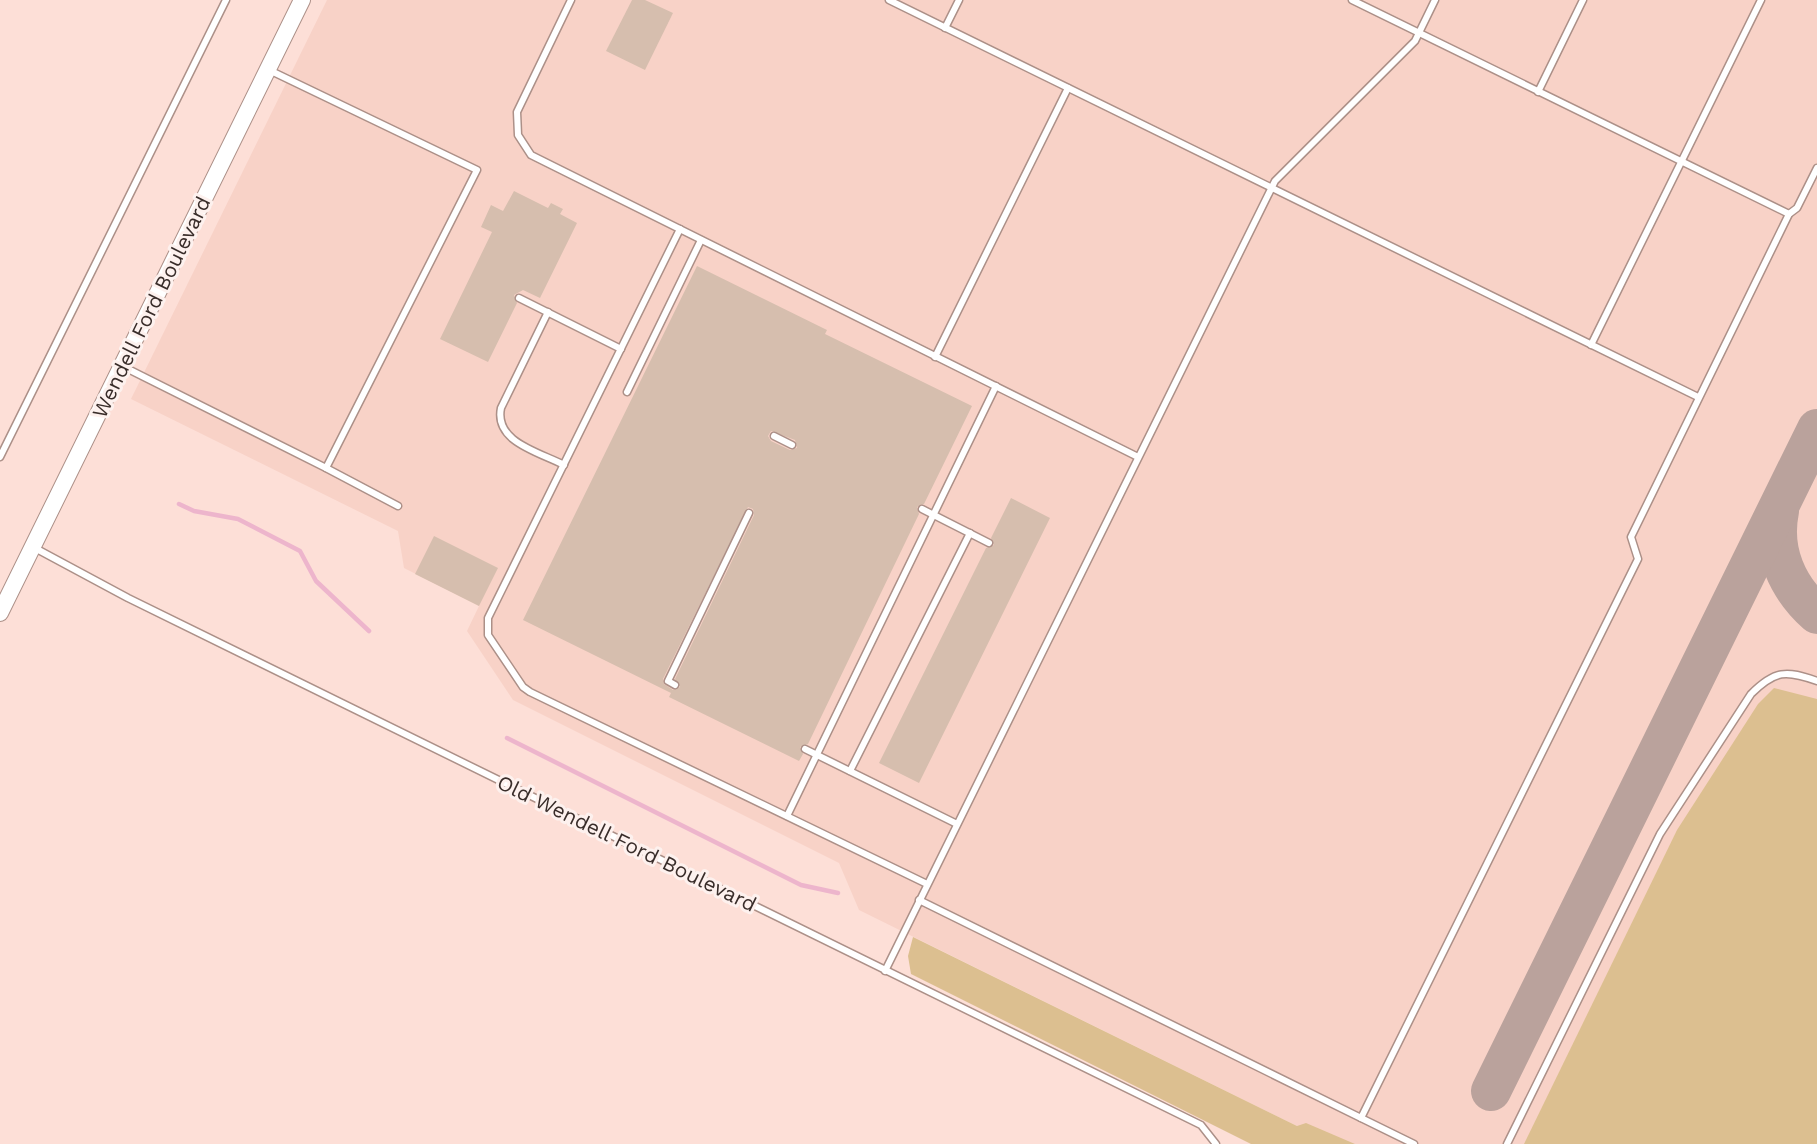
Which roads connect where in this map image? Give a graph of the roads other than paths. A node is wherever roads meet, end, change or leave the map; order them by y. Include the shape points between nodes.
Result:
1 (226, 0) edge
2 (302, 0) edge
3 (571, 0) edge
4 (889, 0) edge
5 (959, 0) edge
6 (1352, 0) edge
7 (1435, 0) edge
8 (1583, 0) edge
9 (1761, 0) edge
10 (945, 28) junction
11 (1419, 33) junction
12 (268, 69) junction
13 (1068, 88) junction
14 (1538, 92) junction
15 (1681, 162) junction
16 (1817, 168) edge
17 (1271, 188) junction
18 (1789, 214) junction
19 (680, 229) junction
20 (701, 240) junction
21 (519, 298) dead end
22 (548, 312) junction
23 (1591, 345) junction
24 (621, 349) junction
25 (935, 357) junction
26 (122, 366) junction
27 (996, 386) junction
28 (626, 392) dead end
29 (1698, 397) junction
30 (774, 436) dead end
31 (792, 445) dead end
32 (0, 457) edge
33 (1138, 457) junction
34 (564, 465) junction
35 (326, 468) junction
36 (398, 506) dead end
37 (922, 509) dead end
38 (748, 513) dead end
39 (934, 515) junction
40 (970, 533) junction
41 (989, 543) dead end
42 (33, 547) junction
43 (0, 613) edge
44 (1817, 681) edge
45 (675, 685) dead end
46 (805, 749) dead end
47 (817, 755) junction
48 (849, 771) junction
49 (787, 816) junction
50 (957, 824) junction
51 (927, 884) junction
52 (919, 900) junction
53 (885, 971) junction
54 (1361, 1118) junction
55 (1216, 1144) edge
56 (1414, 1144) edge
57 (1507, 1144) edge

1 - 32 lane
2 - 12 street, Wendell Ford Boulevard
3 - 19 lane via 517,112 522,145 544,163
4 - 10 lane
5 - 10 lane
6 - 11 lane
7 - 11 lane
8 - 14 lane
9 - 15 lane
10 - 13 lane
11 - 14 lane
11 - 17 lane
12 - 26 street, Wendell Ford Boulevard
12 - 35 lane via 477,170
13 - 17 lane
13 - 25 lane
14 - 15 lane
15 - 18 lane
15 - 23 lane
16 - 18 lane via 1797,208
17 - 23 lane
17 - 33 lane
18 - 29 lane
19 - 20 lane
19 - 24 lane
20 - 25 lane
20 - 28 lane
21 - 22 lane
22 - 24 lane
22 - 34 lane via 499,419 509,437
23 - 29 lane
24 - 34 lane
25 - 27 lane
26 - 35 lane
26 - 42 street, Wendell Ford Boulevard
27 - 33 lane
27 - 39 lane
29 - 54 lane via 1630,537 1638,559
30 - 31 lane
33 - 50 lane
34 - 49 lane via 488,618 488,635 530,692
35 - 36 lane
37 - 39 lane
38 - 45 lane via 667,681
39 - 40 lane
39 - 47 lane
40 - 41 lane
40 - 48 lane
42 - 43 street, Wendell Ford Boulevard
42 - 53 lane, Old Wendell Ford Boulevard
44 - 57 lane via 1785,672 1766,679 1751,694 1660,834
46 - 47 lane
47 - 48 lane
47 - 49 lane
48 - 50 lane
49 - 51 lane
50 - 51 lane
51 - 52 lane
52 - 53 lane
52 - 54 lane
53 - 55 lane, Old Wendell Ford Boulevard via 1200,1125
54 - 56 lane

